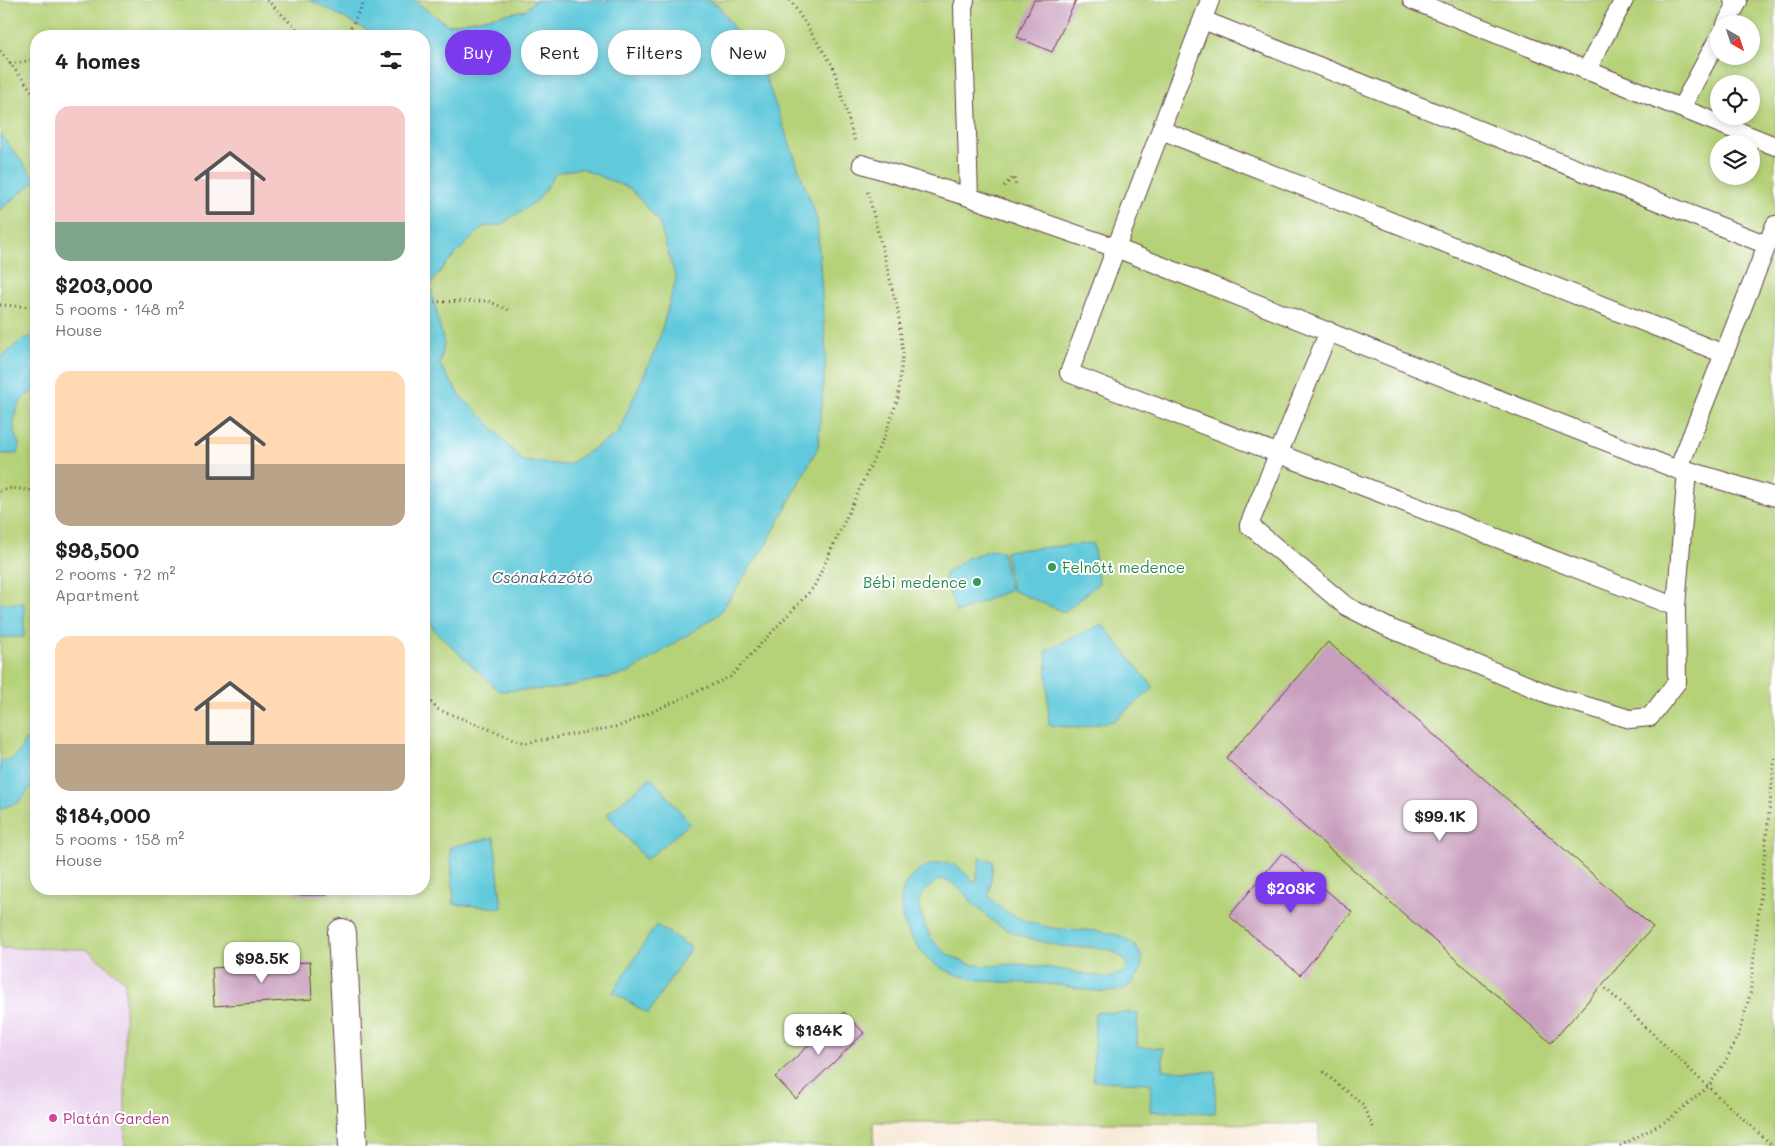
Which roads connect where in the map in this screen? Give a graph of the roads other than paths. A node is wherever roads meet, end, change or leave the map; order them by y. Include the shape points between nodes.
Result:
1 (965, 0) edge
2 (1210, 0) edge
3 (1412, 0) edge
4 (1624, 0) edge
5 (1736, 1) edge
6 (1730, 15) edge
7 (1203, 20) junction
8 (1710, 54) edge
9 (1586, 71) junction
10 (1681, 108) junction
11 (1161, 130) junction
12 (1775, 146) edge
13 (862, 164) road end
14 (969, 197) junction
15 (1775, 225) edge
16 (1767, 245) junction
17 (1116, 248) junction
18 (1330, 331) junction
19 (1724, 354) junction
20 (1278, 455) junction
21 (1683, 470) junction
22 (1775, 497) edge
23 (1676, 607) junction
24 (342, 933) dead end
25 (354, 1146) edge

1 - 14 lane
2 - 7 lane
3 - 9 lane
4 - 9 lane
5 - 6 lane
7 - 11 lane
7 - 16 lane
8 - 10 lane
9 - 10 lane
10 - 12 lane
11 - 17 lane
11 - 19 lane
13 - 14 lane
14 - 17 lane
15 - 16 lane
16 - 19 lane
17 - 18 lane
17 - 20 lane via 1069,373
18 - 20 lane
18 - 21 lane
19 - 21 lane
20 - 23 lane
20 - 23 lane via 1249,525 1346,606 1390,628 1553,696 1630,719 1650,717 1677,682
21 - 22 lane
21 - 23 lane
24 - 25 street

